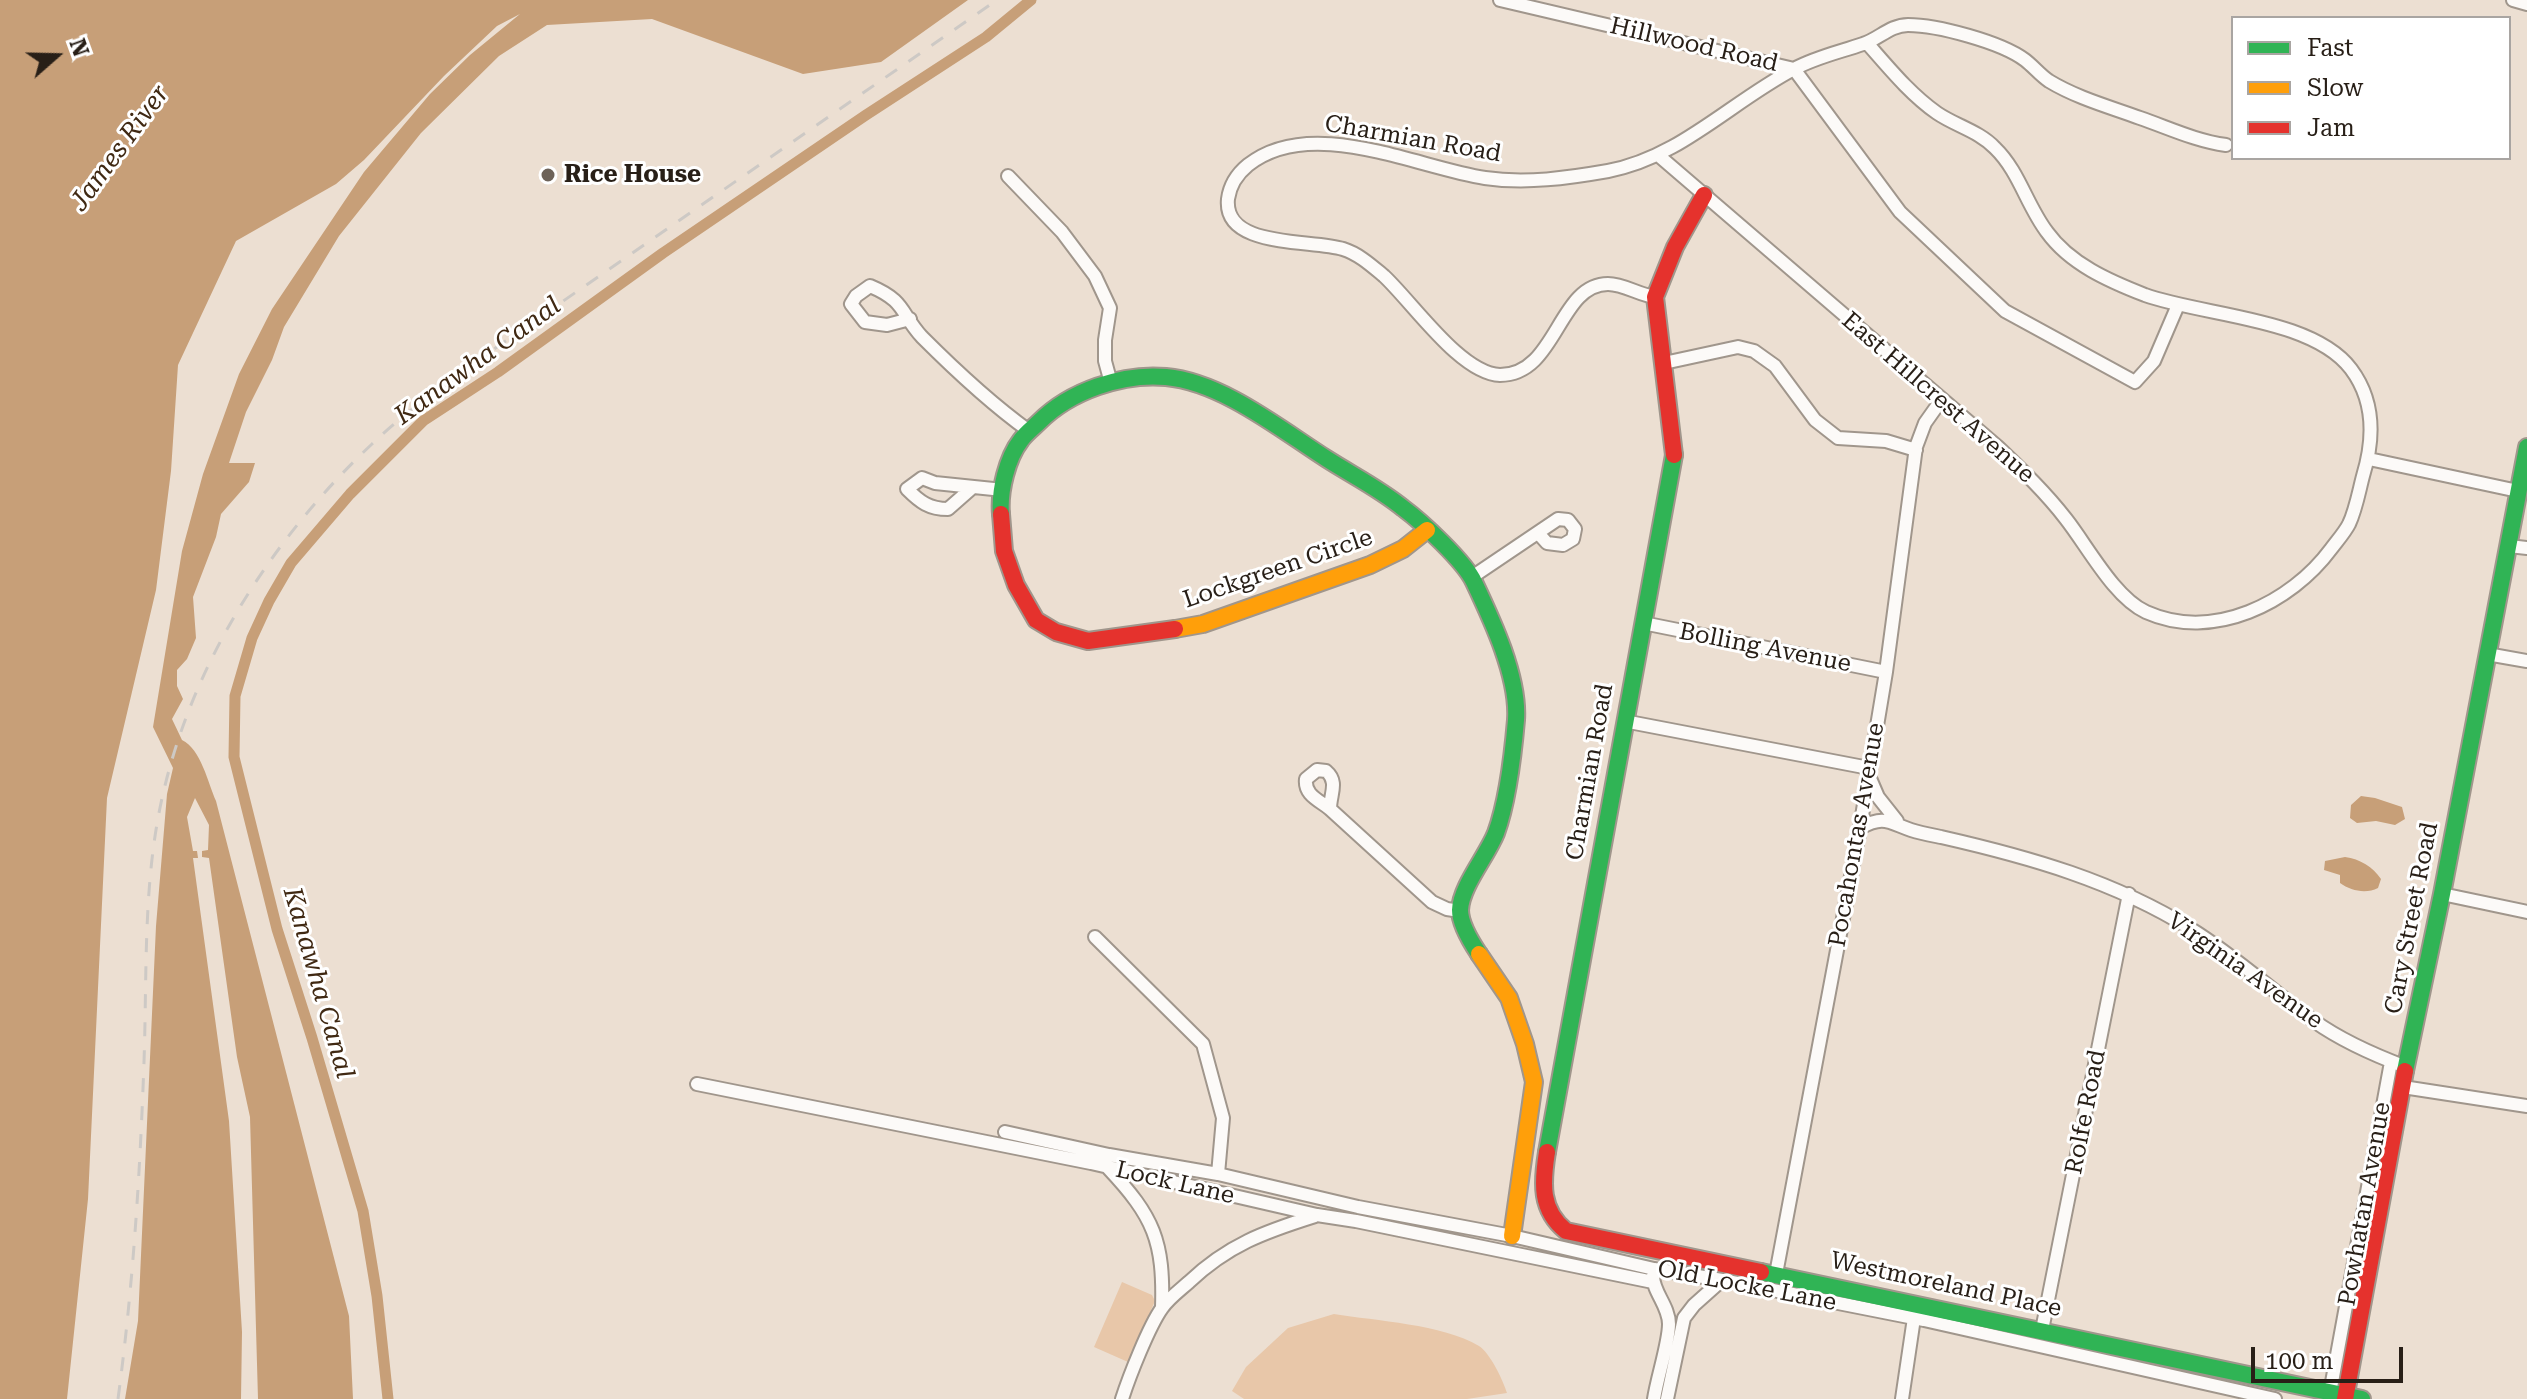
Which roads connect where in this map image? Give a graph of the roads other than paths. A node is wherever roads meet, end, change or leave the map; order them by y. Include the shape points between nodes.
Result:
1 (1500, 0) edge
2 (2513, 0) edge
3 (2527, 4) edge
4 (1867, 43) junction
5 (1794, 69) junction
6 (2226, 145) dead end
7 (1658, 155) junction
8 (1008, 176) dead end
9 (1704, 195) junction
10 (1655, 297) junction
11 (2178, 305) junction
12 (910, 319) dead end
13 (1664, 363) junction
14 (1111, 383) junction
15 (1942, 399) junction
16 (1029, 431) junction
17 (2527, 447) edge
18 (1916, 450) junction
19 (2369, 459) junction
20 (973, 487) dead end
21 (1003, 490) junction
22 (2518, 491) junction
23 (1427, 530) junction
24 (1538, 533) dead end
25 (2509, 546) junction
26 (2527, 548) edge
27 (1472, 577) junction
28 (1643, 623) junction
29 (2487, 654) junction
30 (2527, 661) edge
31 (1886, 672) junction
32 (1624, 721) junction
33 (1869, 771) junction
34 (1330, 809) dead end
35 (1899, 824) junction
36 (1860, 828) junction
37 (2129, 894) junction
38 (2442, 894) junction
39 (1460, 911) junction
40 (2527, 912) edge
41 (1095, 937) dead end
42 (2399, 1064) junction
43 (697, 1084) dead end
44 (2403, 1087) junction
45 (2527, 1106) edge
46 (1005, 1132) dead end
47 (1107, 1167) junction
48 (1218, 1174) junction
49 (1358, 1207) junction
50 (1546, 1209) joint
51 (1317, 1215) junction
52 (1356, 1221) junction
53 (1512, 1236) junction
54 (1776, 1274) junction
55 (1653, 1275) junction
56 (1722, 1280) junction
57 (1162, 1308) junction
58 (1914, 1318) junction
59 (2042, 1330) junction
60 (2346, 1397) edge
61 (1122, 1399) edge
62 (1654, 1399) edge
63 (1667, 1399) edge
64 (1902, 1399) edge
65 (2275, 1399) edge

1 - 5 street, Hillwood Road
2 - 3 street
4 - 5 street, Charmian Road
4 - 6 street, Charmian Road via 1906,25 1959,34 2005,48 2049,81 2094,102
4 - 11 street, East Hillcrest Avenue via 1934,112 1995,147 2046,232 2063,250 2089,270
5 - 7 street, Charmian Road
5 - 11 street via 1900,212 2005,311 2135,382 2154,361
7 - 9 street, East Hillcrest Avenue
7 - 10 street, Charmian Road via 1585,175 1517,180 1359,149 1299,145 1263,153 1251,162 1233,181 1228,201 1231,218 1249,233 1356,254 1482,372 1508,374 1526,367 1590,288 1607,284
8 - 14 street via 1095,276 1110,308 1105,361
9 - 10 street, Charmian Road
9 - 15 street, East Hillcrest Avenue
10 - 13 street, Charmian Road
11 - 19 street, East Hillcrest Avenue via 2289,330 2341,357 2362,384 2368,404
12 - 16 street via 972,386
13 - 18 street via 1738,347 1754,351 1775,366 1815,420 1838,438 1886,441
13 - 28 street, Charmian Road via 1675,461
14 - 16 street, Lockgreen Circle via 1082,393
14 - 23 street, Lockgreen Circle via 1167,377 1232,399 1404,508
15 - 18 street, Pocahontas Avenue via 1925,423
15 - 19 street, East Hillcrest Avenue via 2037,485 2119,591 2146,612 2168,619 2215,622 2257,608 2303,580 2349,524
16 - 21 street, Lockgreen Circle via 1007,468
17 - 22 street, Cary Street Road
18 - 31 street, Pocahontas Avenue
19 - 22 street
20 - 21 street
21 - 23 street, Lockgreen Circle via 1004,551 1016,585 1036,620 1088,641 1203,624 1370,565
22 - 25 street, Cary Street Road
23 - 27 street, Lockgreen Circle
24 - 27 street
25 - 26 street
25 - 29 street, Cary Street Road
27 - 39 street, Lockgreen Circle via 1499,636 1516,717 1497,830
28 - 31 street, Bolling Avenue
28 - 32 street, Charmian Road
29 - 30 street
29 - 38 street, Cary Street Road
31 - 33 street, Pocahontas Avenue
32 - 33 street
32 - 50 street, Charmian Road via 1544,1171
33 - 35 street via 1878,797
33 - 36 street, Pocahontas Avenue
34 - 39 street via 1432,902
35 - 36 street, Virginia Avenue via 1880,820
35 - 37 street, Virginia Avenue via 2052,865
36 - 54 street, Pocahontas Avenue
37 - 42 street, Virginia Avenue via 2226,952 2316,1022 2356,1047
37 - 59 street, Rolfe Road
38 - 40 street
38 - 42 street, Cary Street Road
39 - 53 street via 1478,956 1509,998 1534,1082
41 - 48 street via 1203,1044 1223,1118
42 - 44 street, Cary Street Road
42 - 60 street, Powhatan Avenue
43 - 47 street, Lock Lane
44 - 45 street
44 - 60 street, Cary Street Road
46 - 48 street, Old Locke Lane
47 - 51 street, Lock Lane
47 - 57 street via 1135,1198 1157,1239
48 - 49 street, Old Locke Lane
49 - 52 street
49 - 53 street, Old Locke Lane
50 - 54 street, Westmoreland Place via 1566,1231
51 - 52 street, Lock Lane
51 - 57 street via 1242,1242 1205,1267
52 - 55 street, Lock Lane
53 - 55 street, Old Locke Lane
54 - 59 street, Westmoreland Place
55 - 56 street, Old Locke Lane
55 - 62 street via 1669,1324
56 - 58 street, Old Locke Lane
56 - 63 street via 1684,1318
57 - 61 street
58 - 64 street
58 - 65 street, Old Locke Lane
59 - 60 street, Westmoreland Place

